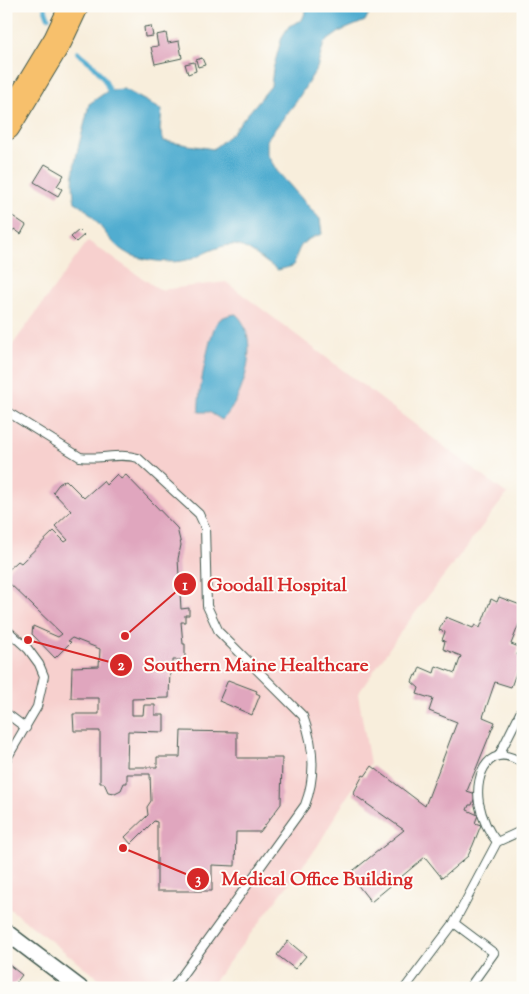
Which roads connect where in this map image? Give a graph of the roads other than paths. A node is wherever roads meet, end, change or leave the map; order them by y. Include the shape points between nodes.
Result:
1 (74, 6) edge
2 (6, 126) edge
3 (6, 411) edge
4 (6, 629) edge
5 (523, 707) edge
6 (6, 713) edge
7 (26, 728) junction
8 (499, 755) junction
9 (6, 760) edge
10 (523, 764) edge
11 (523, 830) edge
12 (496, 842) junction
13 (454, 923) junction
14 (6, 932) edge
15 (80, 988) edge
16 (173, 988) edge
17 (404, 988) edge
18 (469, 988) edge

1 - 2 highway via 58,40
3 - 16 lane via 80,457 93,459 128,455 138,458 199,514 205,527 207,606 213,622 226,640 303,716 309,731 313,777 306,805
4 - 7 lane via 28,649 40,664 44,676 37,707
5 - 8 lane
6 - 7 lane
7 - 9 lane
8 - 10 lane via 513,757
8 - 12 lane via 486,762 478,788 486,828
11 - 12 lane
12 - 13 lane
13 - 17 lane
13 - 18 lane via 494,953
14 - 15 street

